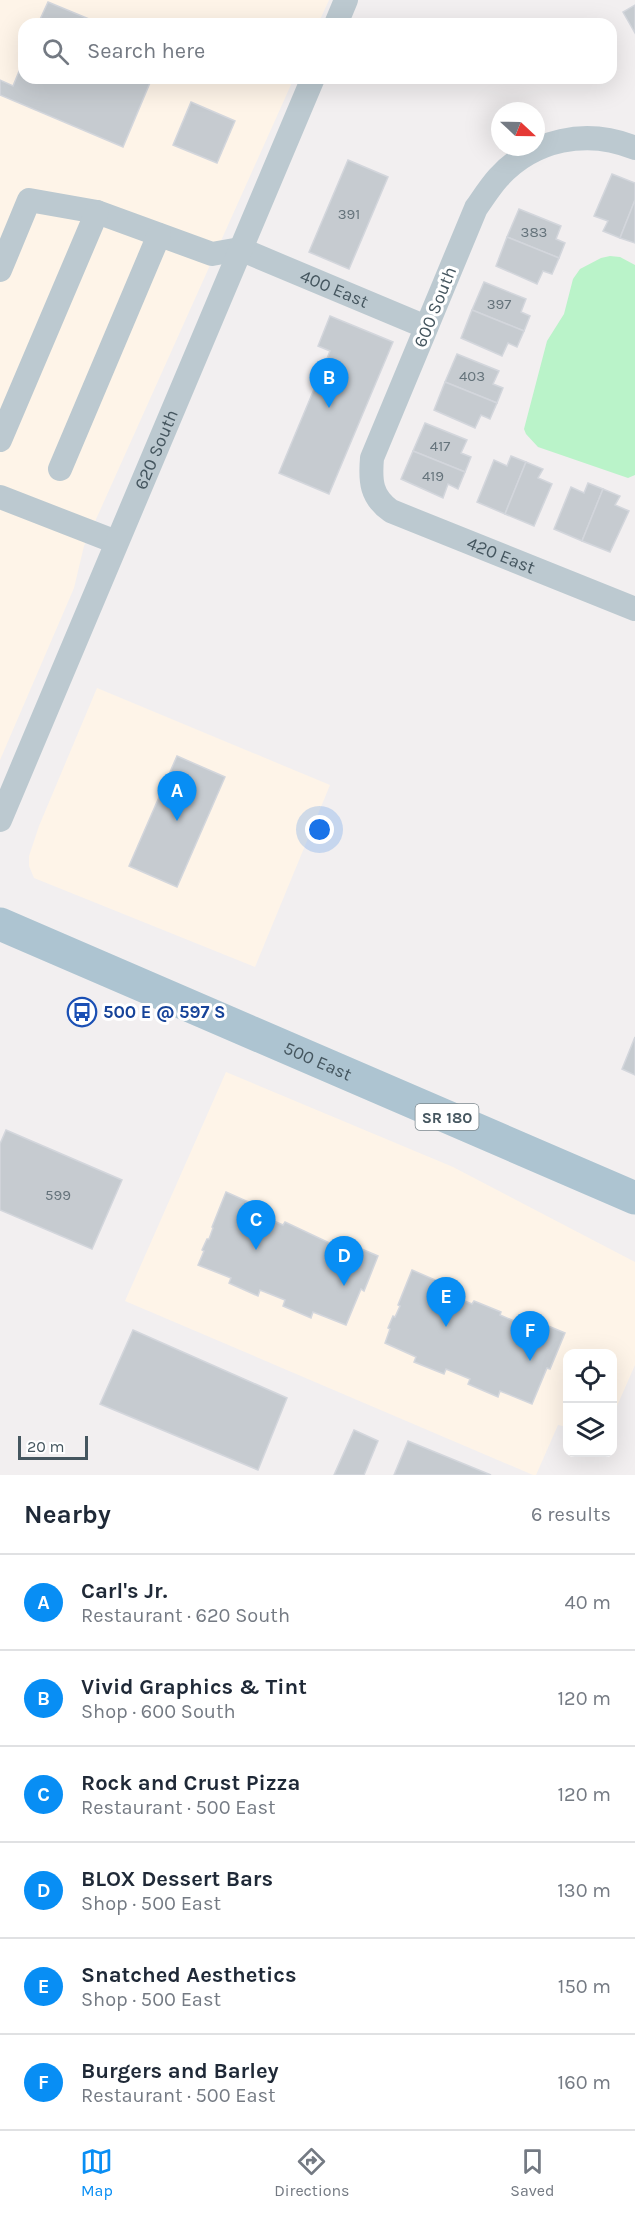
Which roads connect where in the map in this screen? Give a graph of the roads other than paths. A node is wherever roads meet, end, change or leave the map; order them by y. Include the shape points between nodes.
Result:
1 (346, 0) edge
2 (338, 18) edge
3 (310, 84) edge
4 (635, 148) edge
5 (97, 212) junction
6 (159, 235) junction
7 (240, 249) junction
8 (0, 270) edge
9 (426, 327) junction
10 (0, 440) edge
11 (60, 469) dead end
12 (374, 493) joint
13 (0, 497) edge
14 (116, 542) junction
15 (635, 609) edge
16 (0, 820) edge
17 (0, 924) edge
18 (635, 1198) edge

1 - 2 street
3 - 7 street, 620 South
4 - 9 street, 600 South via 607,139 563,139 517,160 476,208
5 - 6 street
5 - 8 street via 29,200
5 - 10 street
6 - 7 street via 212,254
6 - 11 street
7 - 9 street, 400 East
7 - 14 street, 620 South
9 - 12 street, 600 South via 372,458 370,476
12 - 15 street, 420 East via 390,512
13 - 14 street
14 - 16 street, 620 South
17 - 18 main road, 500 East / SR 180

